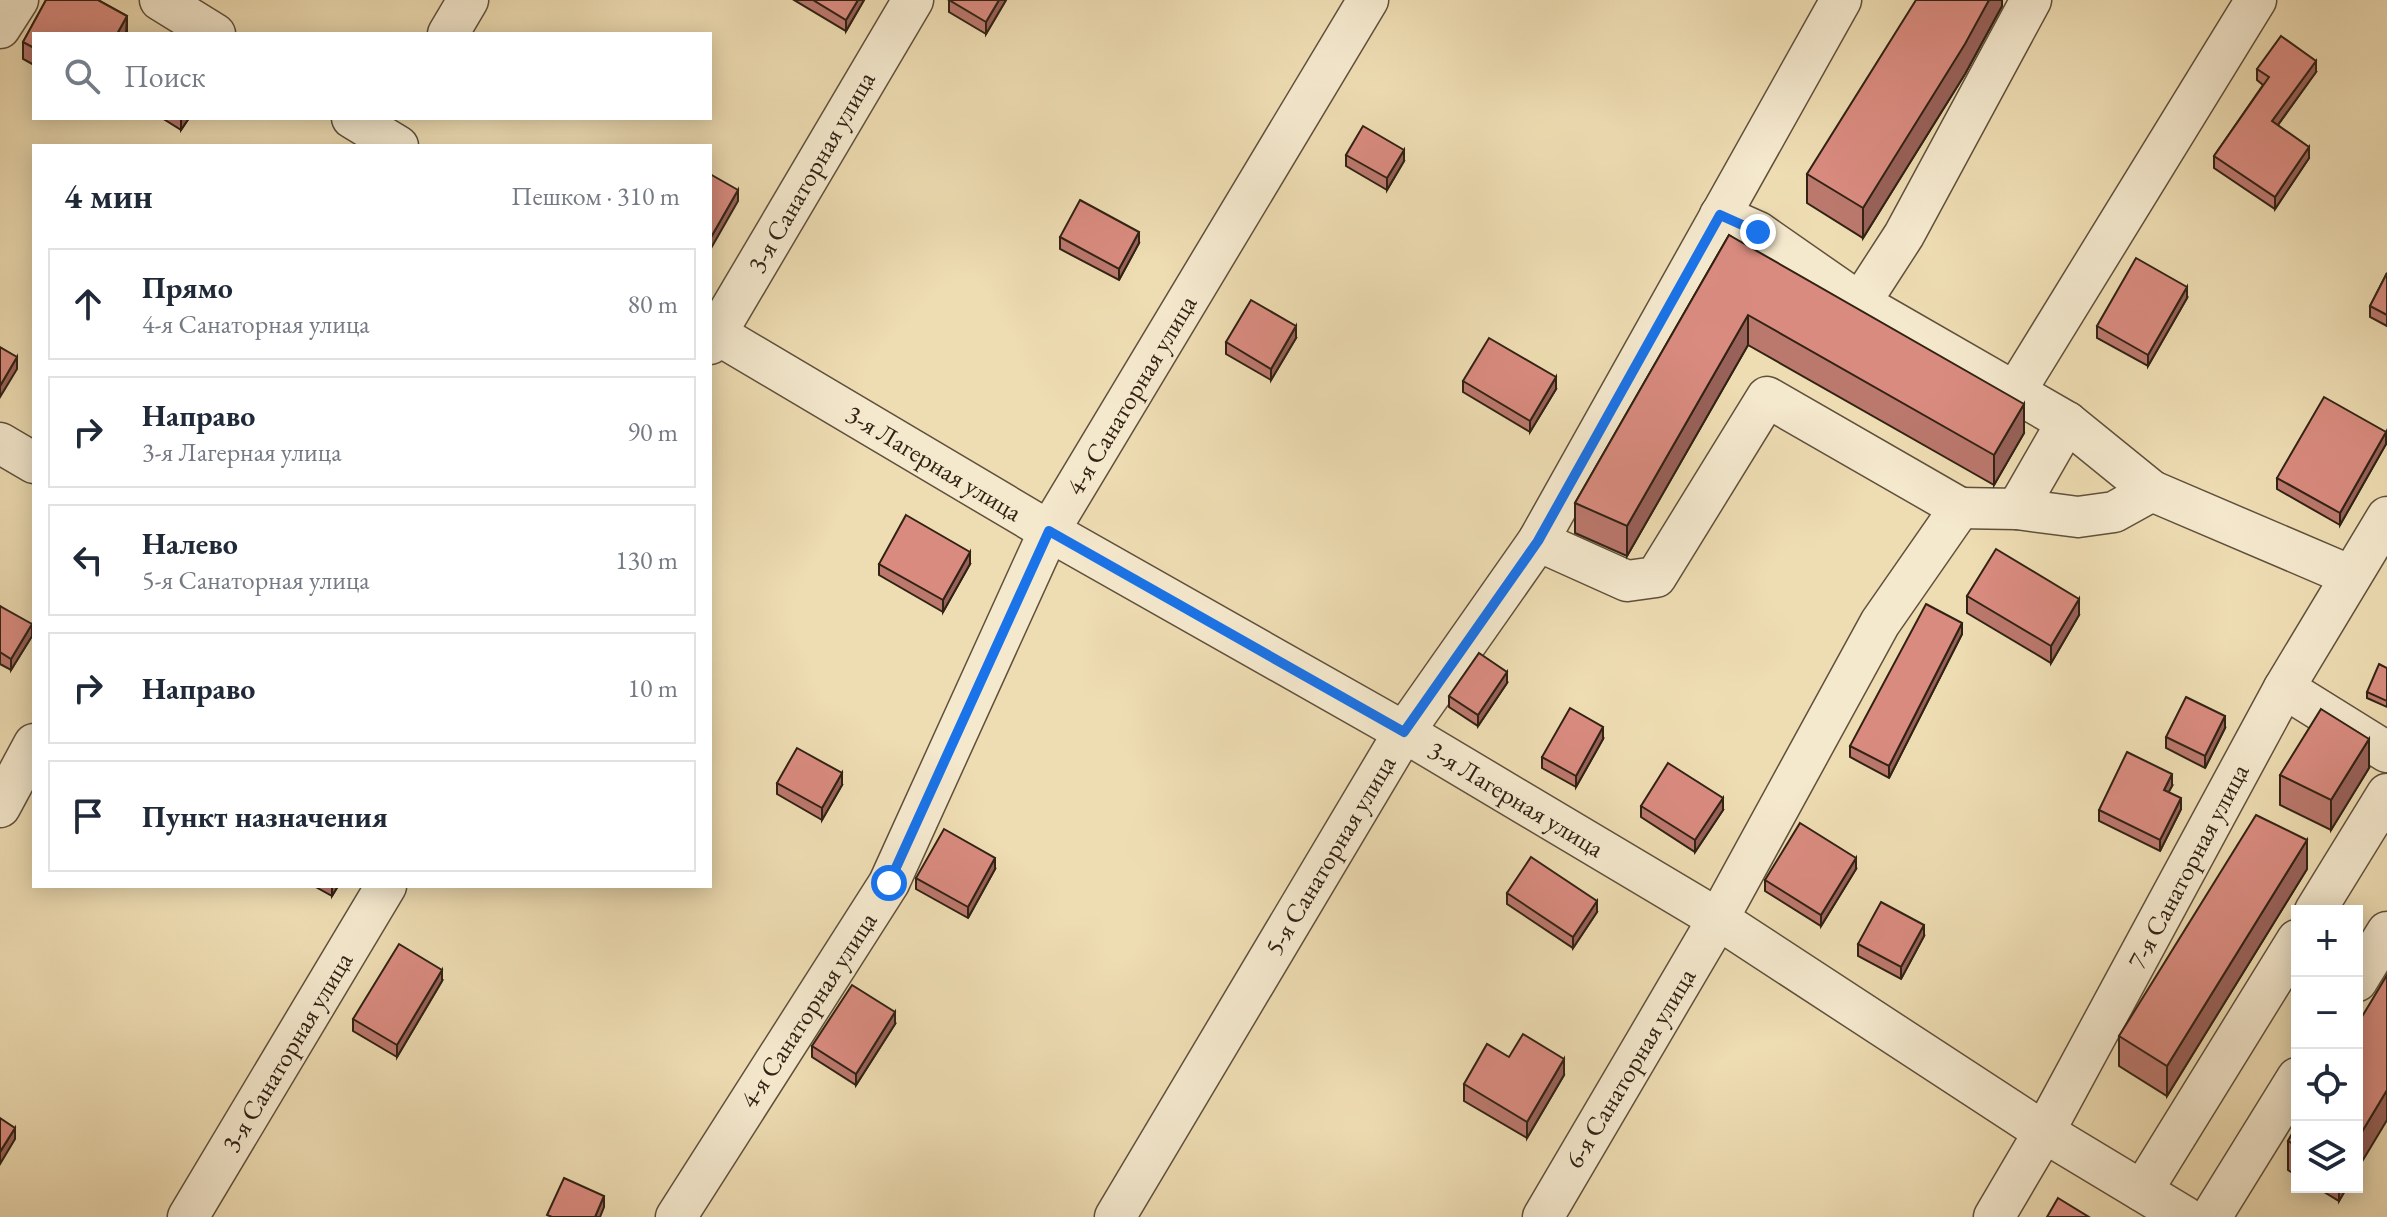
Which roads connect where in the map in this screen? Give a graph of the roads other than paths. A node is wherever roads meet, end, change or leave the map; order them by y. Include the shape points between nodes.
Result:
1 (18, 0) edge
2 (160, 0) edge
3 (468, 0) edge
4 (913, 0) edge
5 (1368, 0) edge
6 (1841, 0) edge
7 (2031, 0) edge
8 (2256, 0) edge
9 (0, 28) edge
10 (212, 32) edge
11 (449, 32) edge
12 (356, 120) edge
13 (392, 137) edge
14 (1720, 215) junction
15 (1860, 303) junction
16 (712, 336) edge
17 (2015, 392) junction
18 (2067, 422) junction
19 (0, 443) edge
20 (32, 462) edge
21 (2152, 491) junction
22 (1960, 508) junction
23 (2017, 509) junction
24 (2387, 517) edge
25 (1049, 531) junction
26 (1538, 541) junction
27 (2351, 576) junction
28 (2284, 688) junction
29 (1404, 732) junction
30 (32, 748) edge
31 (2387, 752) edge
32 (2387, 794) edge
33 (0, 807) edge
34 (385, 888) edge
35 (2319, 905) edge
36 (1718, 919) junction
37 (2387, 932) edge
38 (2291, 950) edge
39 (2359, 977) edge
40 (2291, 1088) edge
41 (2044, 1132) junction
42 (2142, 1191) junction
43 (188, 1217) edge
44 (676, 1217) edge
45 (1115, 1217) edge
46 (1543, 1217) edge
47 (1994, 1217) edge
48 (2185, 1217) edge
49 (2211, 1217) edge

1 - 9 street
2 - 10 street
3 - 11 street
4 - 16 street, 3-я Санаторная улица
5 - 25 street, 4-я Санаторная улица
6 - 14 street, 5-я Санаторная улица
7 - 15 street via 1904,235
8 - 17 street
12 - 13 street
14 - 15 street via 1758,232
14 - 26 street, 5-я Санаторная улица
15 - 17 street
16 - 25 street, 3-я Лагерная улица
17 - 18 street
18 - 21 street
18 - 23 street
19 - 20 street
21 - 23 street via 2102,514 2078,517
21 - 27 street
22 - 23 street
22 - 26 street via 1767,397 1656,577 1627,581
22 - 36 street, 6-я Санаторная улица via 1880,623
24 - 27 street, 7-я Санаторная улица
25 - 29 street, 3-я Лагерная улица
25 - 44 street, 4-я Санаторная улица via 889,883
26 - 29 street, 5-я Санаторная улица
27 - 28 street, 7-я Санаторная улица
28 - 31 street
28 - 41 street, 7-я Санаторная улица
29 - 36 street, 3-я Лагерная улица
29 - 45 street, 5-я Санаторная улица
30 - 33 street
32 - 35 street
34 - 43 street, 3-я Санаторная улица
36 - 41 street, 3-я Лагерная улица
36 - 46 street, 6-я Санаторная улица
37 - 39 street
38 - 42 street
40 - 49 street
41 - 42 street, 3-я Лагерная улица
41 - 47 street, 7-я Санаторная улица
42 - 48 street, 3-я Лагерная улица

